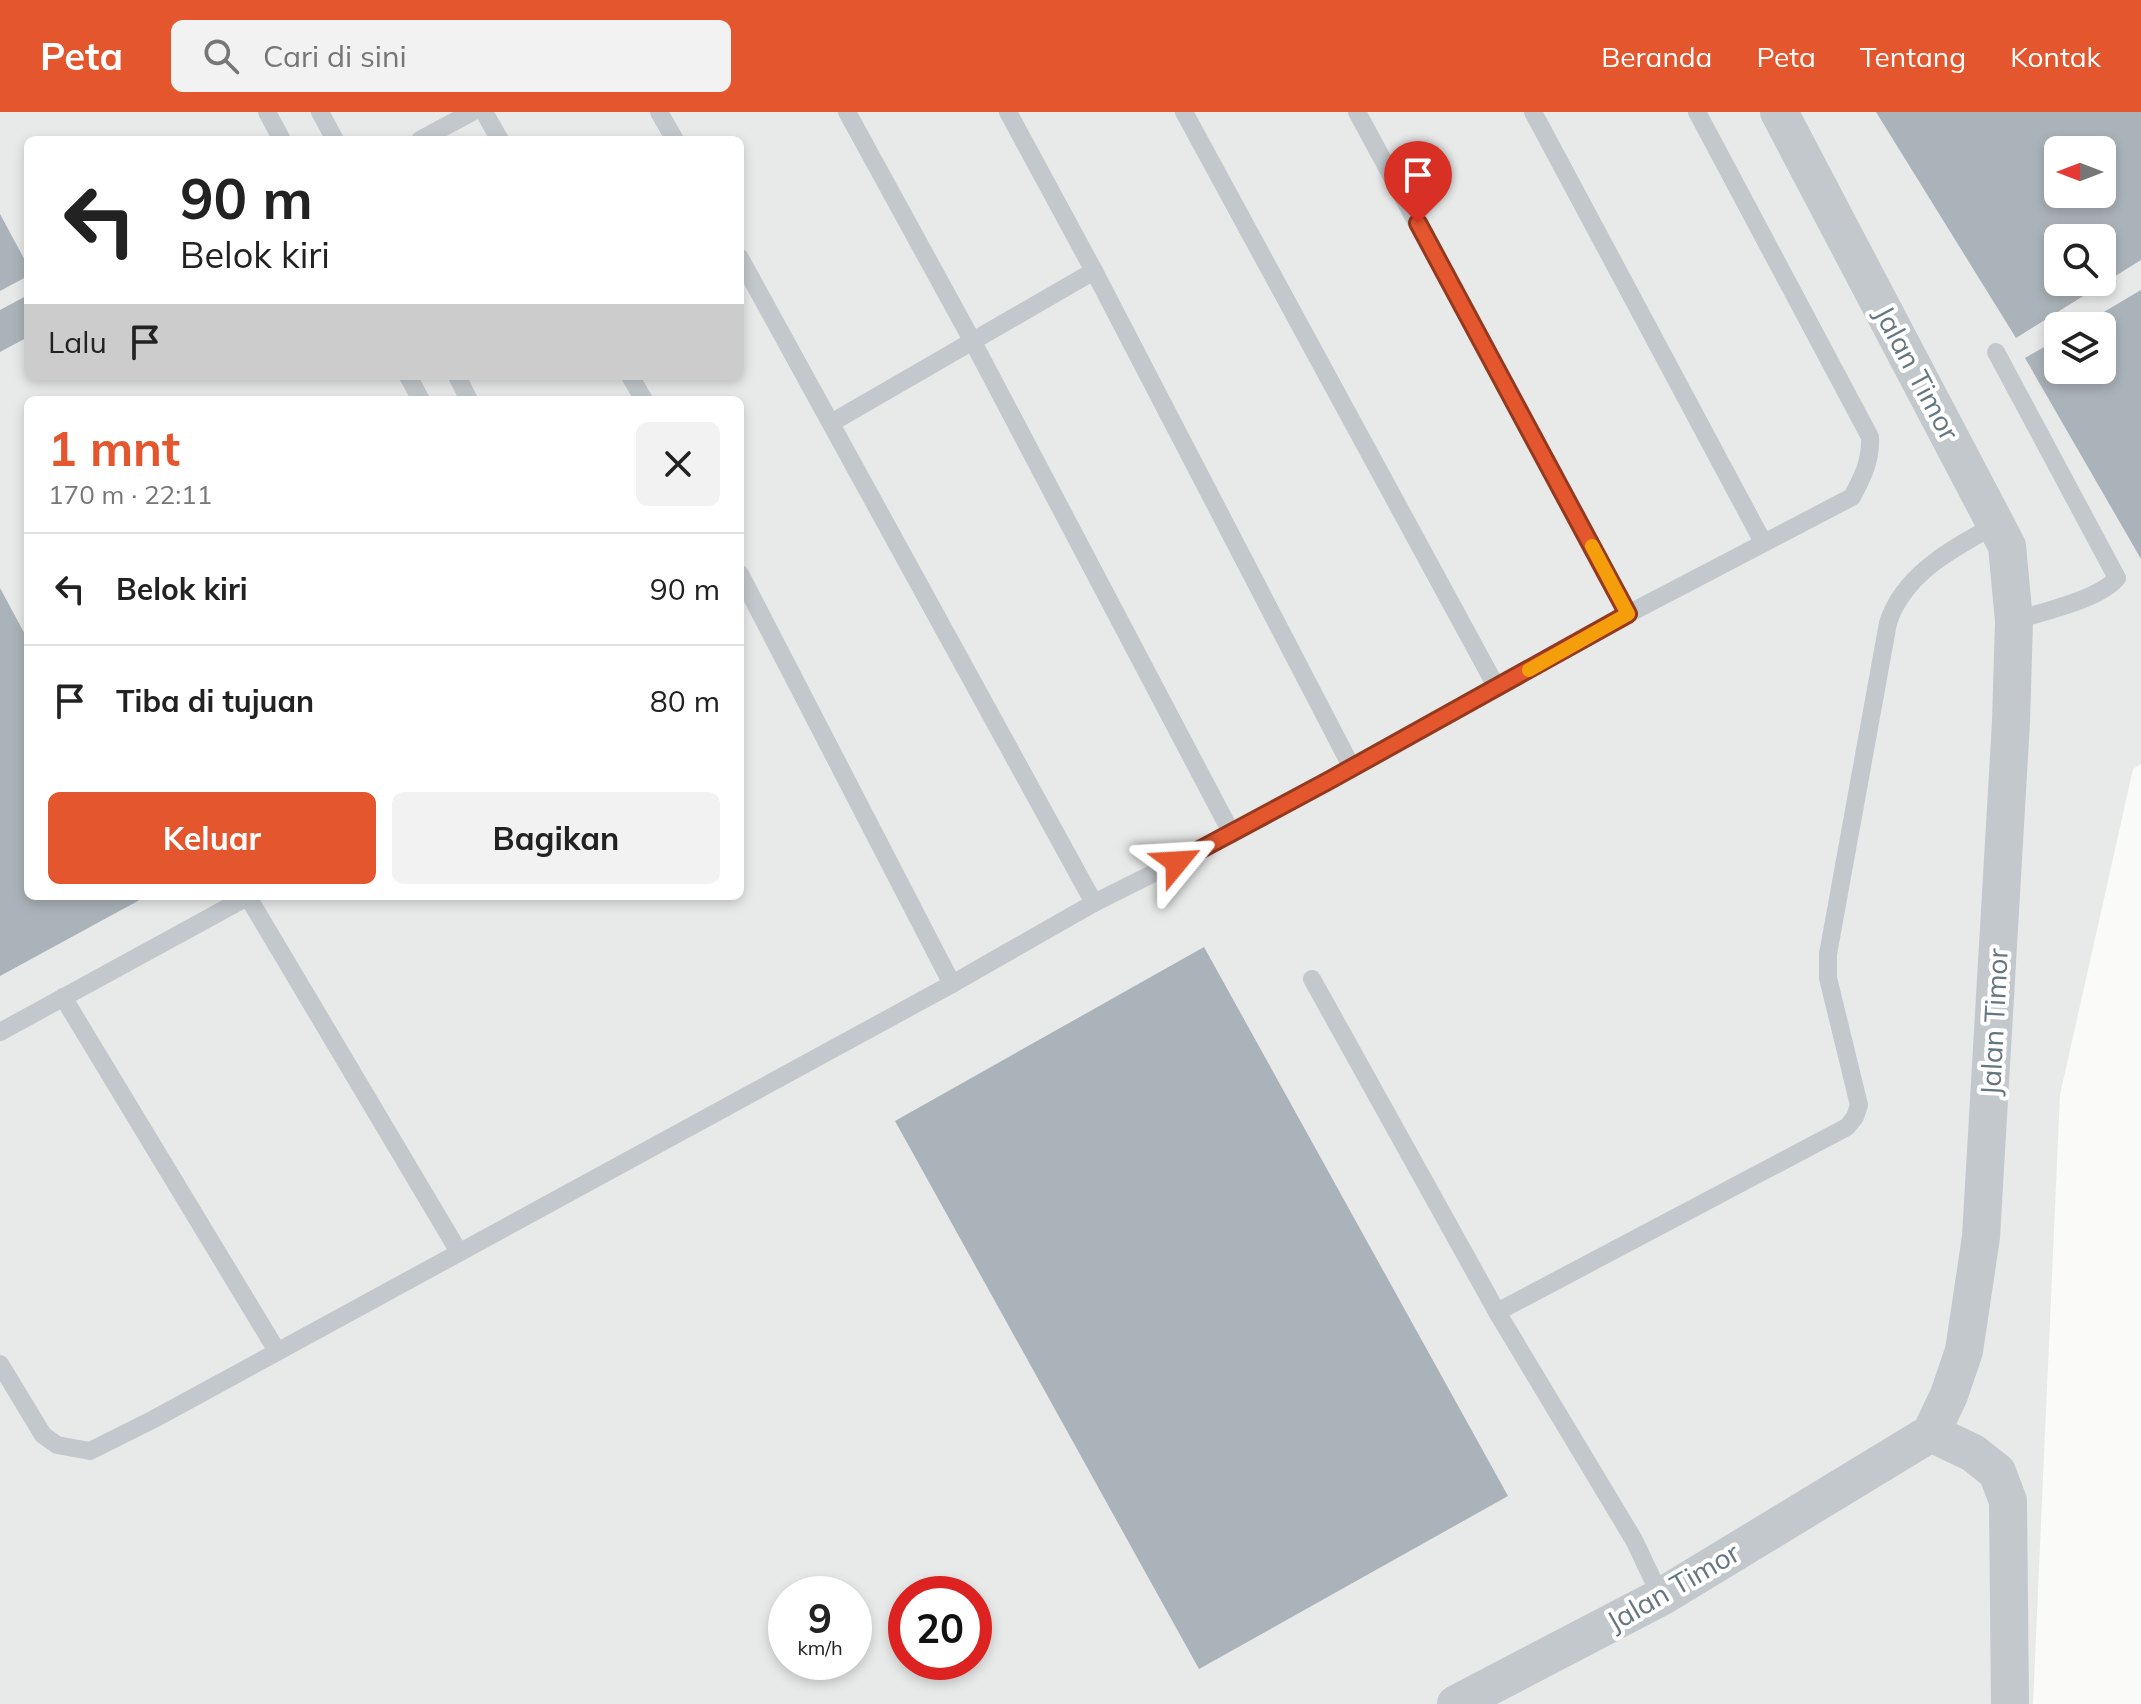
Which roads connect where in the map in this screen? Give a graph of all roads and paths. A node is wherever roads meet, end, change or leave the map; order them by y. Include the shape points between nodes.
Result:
1 (267, 112) edge
2 (320, 112) edge
3 (472, 112) edge
4 (484, 112) edge
5 (659, 112) edge
6 (847, 112) edge
7 (1008, 112) edge
8 (1184, 112) edge
9 (1357, 112) edge
10 (1533, 112) edge
11 (1697, 112) edge
12 (1779, 112) edge
13 (280, 136) edge
14 (333, 136) edge
15 (427, 136) edge
16 (498, 136) edge
17 (673, 136) edge
18 (744, 265) edge
19 (1094, 271) junction
20 (973, 342) junction
21 (1996, 352) dead end
22 (831, 423) junction
23 (1997, 524) junction
24 (1763, 542) junction
25 (748, 608) edge
26 (1628, 614) junction
27 (2014, 621) junction
28 (1497, 688) junction
29 (1352, 768) junction
30 (1232, 834) junction
31 (241, 900) edge
32 (250, 900) edge
33 (1094, 903) junction
34 (1312, 979) dead end
35 (952, 984) junction
36 (63, 997) junction
37 (0, 1032) edge
38 (459, 1252) junction
39 (1497, 1312) junction
40 (277, 1351) junction
41 (0, 1364) edge
42 (1931, 1433) junction
43 (1661, 1597) junction
44 (1456, 1704) edge
45 (2010, 1704) edge

1 - 13 lane
2 - 14 lane
3 - 15 lane
4 - 16 lane
5 - 17 lane
6 - 20 lane
7 - 19 lane
8 - 28 lane
9 - 26 lane
10 - 24 lane
11 - 24 lane via 1870,437 1866,472 1852,497
12 - 23 street, Jalan Timor
18 - 22 lane
19 - 20 lane
19 - 29 lane
20 - 22 lane
20 - 30 lane
21 - 27 lane via 2117,578 2082,599
22 - 33 lane
23 - 27 street, Jalan Timor via 2007,546
23 - 39 lane via 1949,550 1904,589 1888,623 1828,954 1828,978 1859,1105 1855,1117 1847,1127
24 - 26 lane
25 - 35 lane
26 - 28 lane
27 - 42 street, Jalan Timor via 1981,1237 1964,1351
28 - 29 lane
29 - 30 lane
30 - 33 lane
31 - 36 lane
32 - 38 lane
33 - 35 lane
34 - 39 lane
35 - 38 lane
36 - 37 lane
36 - 40 lane
38 - 40 lane
39 - 43 lane via 1634,1540
40 - 41 lane via 90,1451 57,1445 43,1435
42 - 43 street, Jalan Timor
42 - 45 street via 1973,1453 1997,1472 2008,1501
43 - 44 street, Jalan Timor

